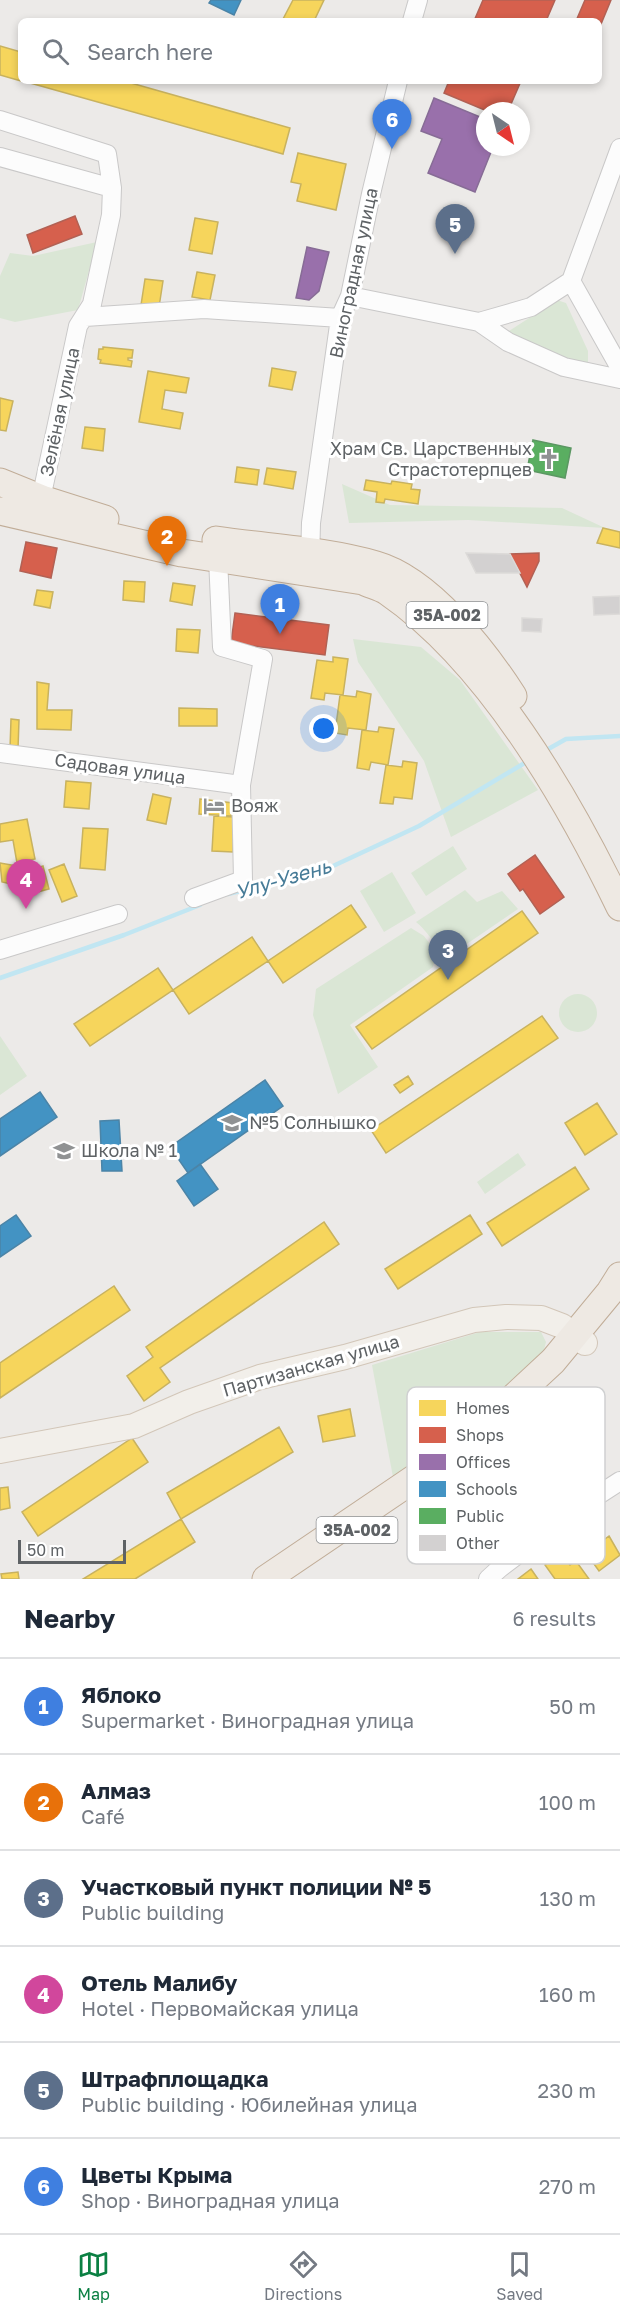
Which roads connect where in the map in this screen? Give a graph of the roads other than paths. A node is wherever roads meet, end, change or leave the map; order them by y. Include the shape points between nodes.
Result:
1 (418, 0) edge
2 (413, 18) edge
3 (397, 84) edge
4 (0, 120) edge
5 (620, 148) edge
6 (0, 157) edge
7 (112, 188) junction
8 (571, 281) junction
9 (350, 296) junction
10 (340, 318) junction
11 (81, 321) junction
12 (479, 322) junction
13 (620, 368) edge
14 (620, 379) edge
15 (0, 482) edge
16 (39, 509) junction
17 (0, 511) edge
18 (218, 558) junction
19 (310, 563) junction
20 (0, 753) edge
21 (552, 771) junction
22 (241, 785) junction
23 (620, 871) edge
24 (194, 898) dead end
25 (620, 907) edge
26 (118, 914) dead end
27 (0, 950) edge
28 (617, 1289) edge
29 (581, 1339) junction
30 (525, 1387) edge
31 (542, 1387) edge
32 (0, 1451) edge
33 (620, 1481) edge
34 (407, 1483) edge
35 (620, 1490) edge
36 (605, 1491) edge
37 (605, 1494) edge
38 (407, 1498) edge
39 (505, 1564) edge
40 (266, 1579) edge
41 (284, 1579) edge
42 (488, 1579) edge

1 - 2 street
3 - 9 street, Виноградная улица
4 - 7 street, Зелёная улица via 107,154
5 - 8 street
6 - 7 street
7 - 11 street, Зелёная улица via 111,215 92,304
8 - 12 street via 531,307
8 - 13 street
9 - 10 street, Виноградная улица
9 - 12 street
10 - 11 street via 204,309
10 - 19 street, Виноградная улица via 311,523
11 - 16 street, Зелёная улица
12 - 14 street via 507,342 564,367
15 - 16 highway
16 - 17 highway
16 - 18 highway via 182,553
16 - 19 highway, 35А-002 via 92,516
18 - 19 highway
18 - 22 street via 222,647 263,659
19 - 21 highway, 35А-002 via 377,565 417,586 491,661
20 - 22 street, Садовая улица
21 - 23 highway, 35А-002
21 - 25 highway
22 - 24 street via 243,880
26 - 27 street
28 - 29 highway, 35А-002
29 - 30 highway, 35А-002
29 - 31 highway, 35А-002 via 565,1367
29 - 32 main road, Партизанская улица via 541,1318 474,1320 260,1377 134,1426
33 - 36 street
34 - 40 highway, 35А-002
35 - 37 street
38 - 41 highway, 35А-002
39 - 42 street

